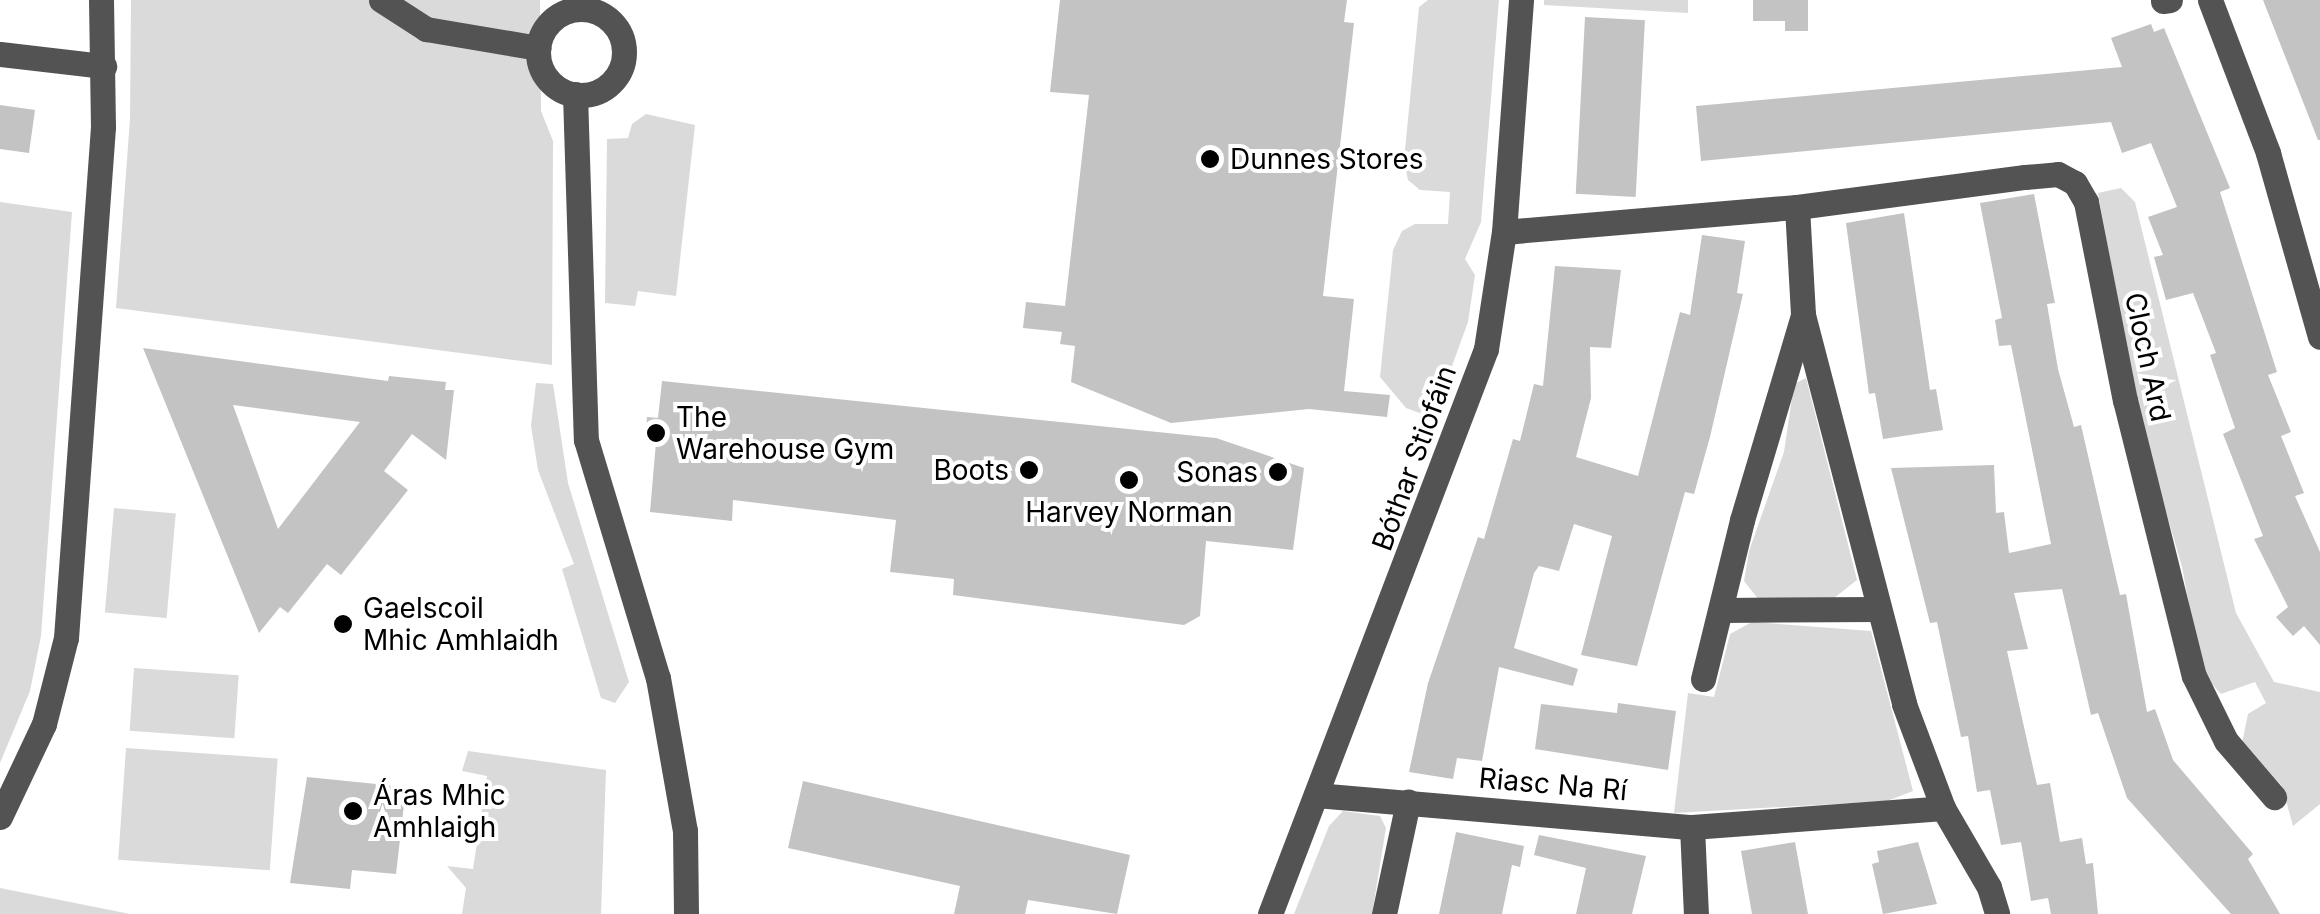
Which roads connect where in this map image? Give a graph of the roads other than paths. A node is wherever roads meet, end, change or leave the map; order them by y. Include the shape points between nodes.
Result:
1 (101, 0) edge
2 (381, 0) edge
3 (1521, 0) edge
4 (2210, 0) edge
5 (576, 5) edge
6 (538, 48) junction
7 (0, 54) edge
8 (104, 66) junction
9 (575, 94) junction
10 (1797, 208) junction
11 (1504, 232) junction
12 (1803, 315) junction
13 (2320, 337) edge
14 (1879, 609) junction
15 (1720, 610) junction
16 (1703, 679) dead end
17 (1316, 795) junction
18 (2274, 797) dead end
19 (1408, 802) junction
20 (1942, 808) junction
21 (0, 817) edge
22 (1692, 827) junction
23 (686, 914) edge
24 (1270, 914) edge
25 (1384, 914) edge
26 (1696, 914) edge
27 (1998, 914) edge

1 - 8 street
2 - 6 street via 426,29
3 - 11 street, Bóthar Stiofáin
4 - 13 street via 2268,153
5 - 6 street via 546,26
5 - 9 street via 614,24 624,50 608,85
6 - 9 street via 547,78
7 - 8 street
8 - 21 street via 66,638 44,724
9 - 23 street via 584,425 670,733 685,831
10 - 11 street, Cloch Ard
10 - 12 street
10 - 18 street, Cloch Ard via 2058,174 2075,183 2086,202 2125,400 2194,676 2226,742
11 - 17 street, Bóthar Stiofáin via 1474,386
12 - 14 street
12 - 15 street
14 - 15 street
14 - 20 street
15 - 16 street
17 - 19 street, Riasc Na Rí
17 - 24 street, Bóthar Stiofáin
19 - 22 street, Riasc Na Rí
19 - 25 street
20 - 22 street, Riasc Na Rí
20 - 27 street
22 - 26 street

